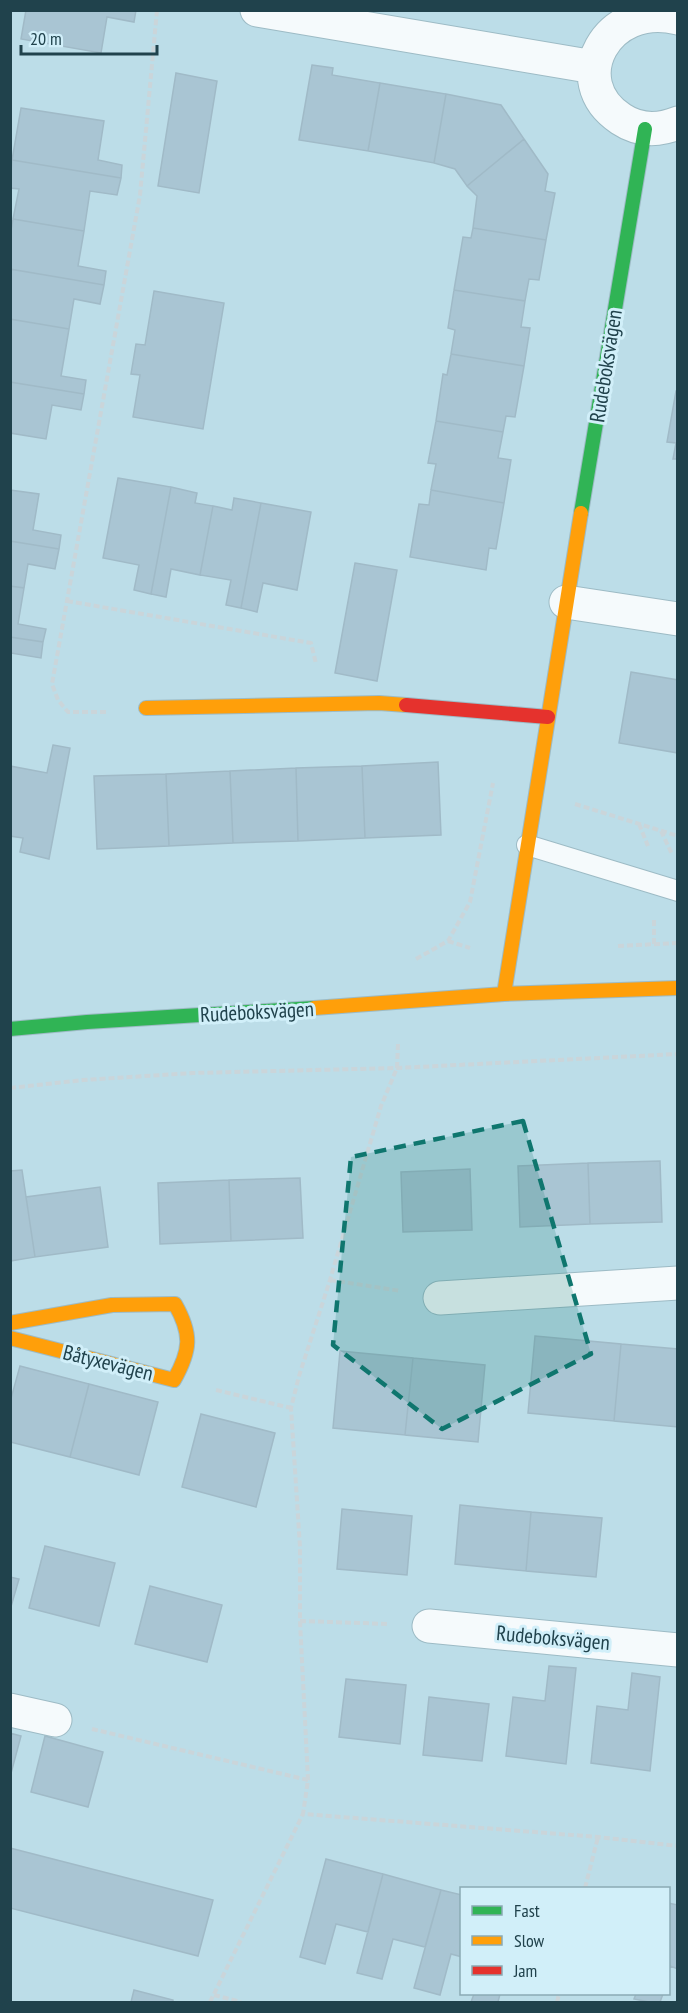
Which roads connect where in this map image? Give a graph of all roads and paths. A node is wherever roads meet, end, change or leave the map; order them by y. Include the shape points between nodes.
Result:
1 (157, 10) edge
2 (257, 10) edge
3 (668, 14) edge
4 (594, 67) junction
5 (678, 123) edge
6 (645, 129) junction
7 (67, 601) junction
8 (566, 603) junction
9 (678, 619) edge
10 (324, 704) junction
11 (147, 708) joint
12 (507, 713) junction
13 (548, 717) junction
14 (493, 783) junction
15 (536, 792) junction
16 (661, 831) junction
17 (678, 836) edge
18 (527, 845) junction
19 (678, 857) edge
20 (678, 891) edge
21 (448, 941) junction
22 (678, 943) edge
23 (609, 947) dead end
24 (511, 951) junction
25 (678, 988) edge
26 (504, 994) junction
27 (399, 1003) junction
28 (10, 1029) edge
29 (678, 1054) edge
30 (397, 1068) junction
31 (10, 1088) edge
32 (330, 1280) junction
33 (678, 1283) edge
34 (440, 1298) joint
35 (10, 1323) edge
36 (10, 1338) edge
37 (174, 1380) junction
38 (291, 1408) junction
39 (300, 1621) junction
40 (429, 1626) joint
41 (678, 1650) edge
42 (10, 1710) edge
43 (54, 1720) joint
44 (308, 1780) junction
45 (303, 1814) junction
46 (598, 1837) junction
47 (678, 1846) edge
48 (585, 1887) edge
49 (214, 1995) junction
50 (210, 2002) edge
51 (241, 2002) edge

1 - 7 path via 140,195
2 - 4 street
3 - 4 street via 644,13 625,19 609,32
4 - 6 street via 603,102 614,115
5 - 6 street
6 - 8 street, Rudeboksvägen
7 - 10 path via 311,643
7 - 11 path via 52,684 58,700 68,712
8 - 9 street
8 - 13 street, Rudeboksvägen
10 - 11 street
10 - 12 street via 379,703
12 - 13 street
12 - 14 path
13 - 15 street, Rudeboksvägen
14 - 15 path
14 - 21 path via 470,902
15 - 16 path
15 - 18 street, Rudeboksvägen
16 - 17 path
16 - 19 path via 673,856
18 - 20 lane
18 - 24 street, Rudeboksvägen
21 - 24 path via 476,949
21 - 27 path via 399,969
22 - 23 path
24 - 26 street, Rudeboksvägen
25 - 26 street, Rudeboksvägen
26 - 27 street, Rudeboksvägen
27 - 28 street, Rudeboksvägen
27 - 30 path
29 - 30 path
30 - 31 path via 193,1073
30 - 32 path via 381,1106
32 - 34 path
32 - 38 path
33 - 34 street
35 - 37 street, Båtyxevägen via 102,1304 175,1304 187,1326 189,1346
36 - 37 street, Båtyxevägen
37 - 38 path
38 - 39 path via 300,1547
39 - 40 path
39 - 44 path
40 - 41 street, Rudeboksvägen
42 - 43 street
43 - 44 path
44 - 45 path
45 - 46 path
45 - 49 path
46 - 47 path
46 - 48 path
49 - 50 path
49 - 51 path

